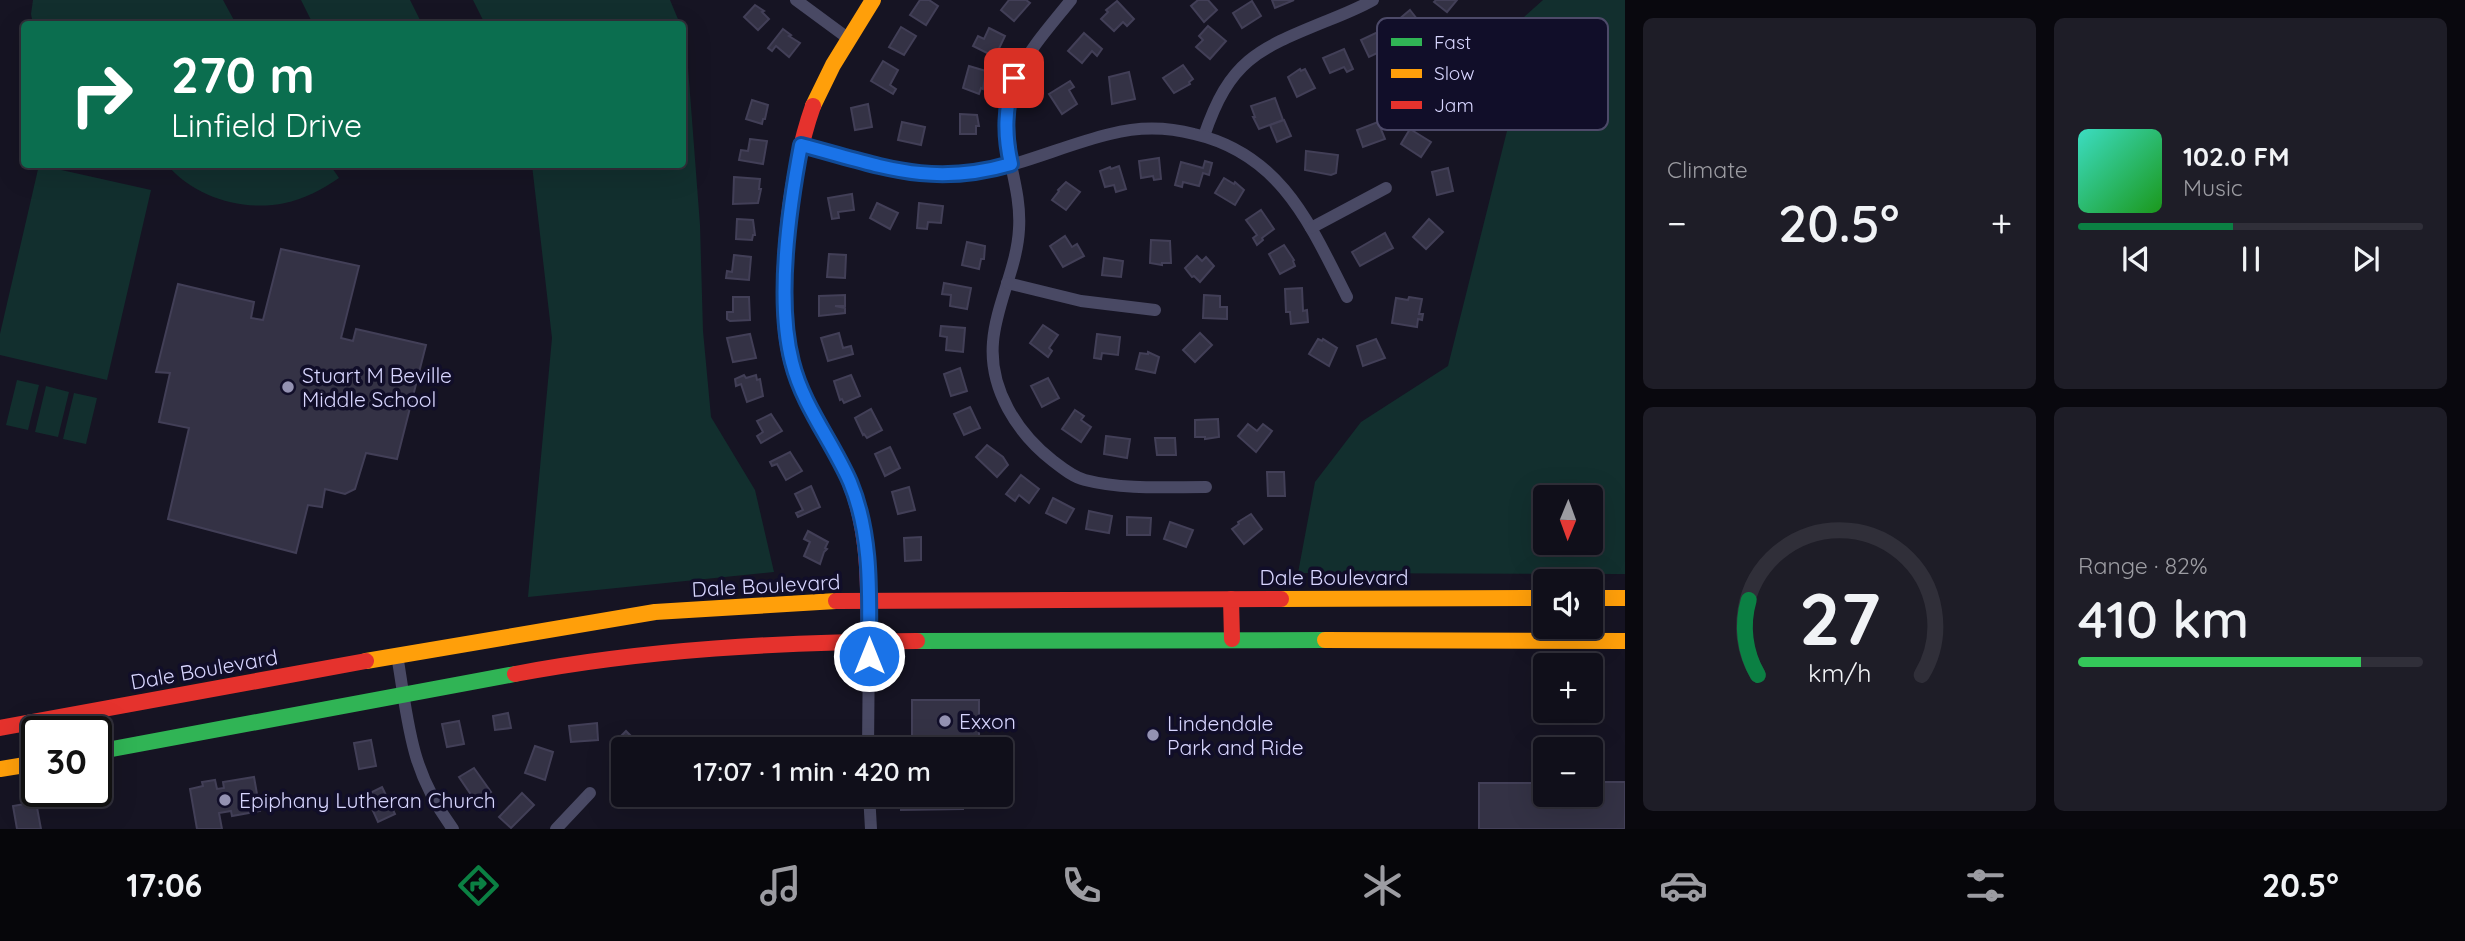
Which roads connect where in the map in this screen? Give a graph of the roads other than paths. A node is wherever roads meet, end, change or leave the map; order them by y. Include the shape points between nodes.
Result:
1 (796, 0) edge
2 (873, 0) edge
3 (1071, 0) edge
4 (1373, 0) edge
5 (849, 39) junction
6 (1204, 136) junction
7 (801, 145) junction
8 (1011, 164) junction
9 (1386, 188) dead end
10 (1311, 228) junction
11 (1007, 283) junction
12 (1347, 297) dead end
13 (1155, 310) dead end
14 (1206, 487) dead end
15 (1533, 598) edge
16 (1603, 598) edge
17 (1625, 598) edge
18 (1231, 599) junction
19 (869, 601) junction
20 (1232, 639) junction
21 (869, 641) junction
22 (1625, 641) edge
23 (397, 655) junction
24 (404, 695) junction
25 (0, 728) edge
26 (868, 737) edge
27 (112, 748) edge
28 (21, 765) edge
29 (0, 769) edge
30 (590, 793) dead end
31 (869, 807) edge
32 (453, 829) edge
33 (556, 829) edge
34 (870, 829) edge

1 - 5 street
2 - 5 main road
3 - 8 street via 1014,78 1006,116
4 - 6 street via 1278,41 1249,59 1221,94
5 - 7 main road via 817,96
6 - 8 street via 1135,130
6 - 10 street via 1248,155 1265,168 1288,192
7 - 8 street via 934,176
7 - 19 main road via 785,280 787,338 800,387 859,509 868,557
8 - 11 street via 1020,215
9 - 10 street
10 - 12 street
11 - 13 street via 1081,302
11 - 14 street via 995,325 994,370 1005,403 1035,445 1081,479 1141,487
15 - 18 main road, Dale Boulevard
16 - 17 main road
18 - 19 main road, Dale Boulevard
18 - 20 main road
19 - 21 main road
19 - 23 main road, Dale Boulevard via 655,612
20 - 21 main road
20 - 22 main road
21 - 24 main road via 789,642 638,655
21 - 26 street
23 - 24 street
23 - 25 main road, Dale Boulevard
24 - 27 main road
24 - 32 street via 421,775
28 - 29 main road
30 - 33 street
31 - 34 street

